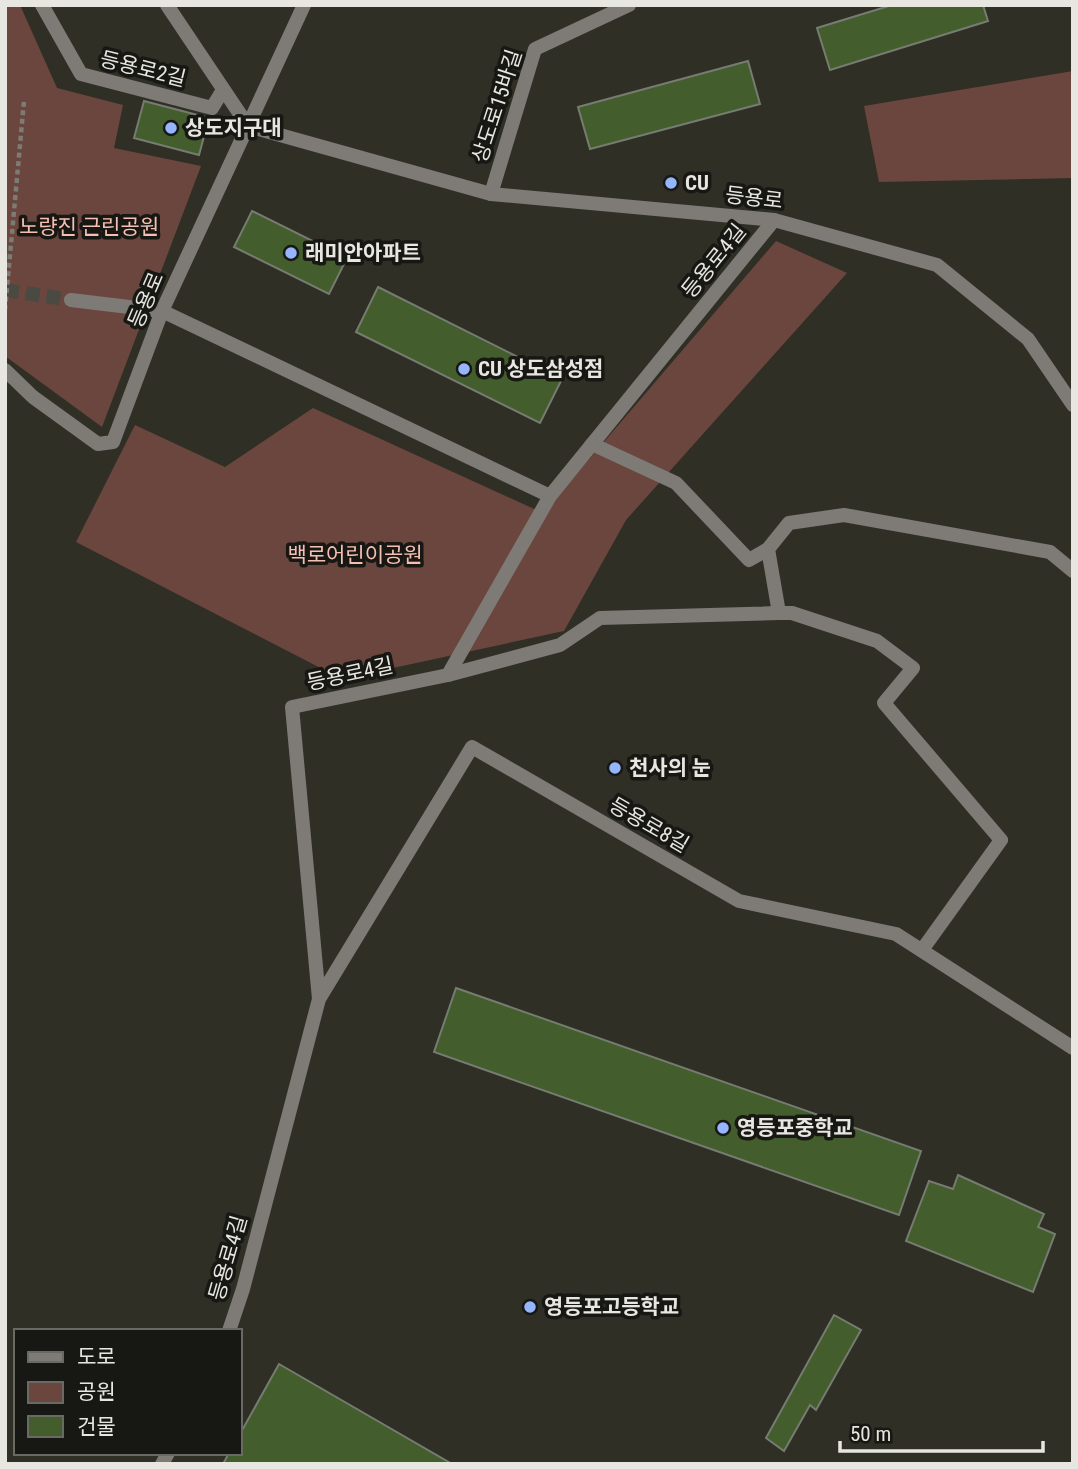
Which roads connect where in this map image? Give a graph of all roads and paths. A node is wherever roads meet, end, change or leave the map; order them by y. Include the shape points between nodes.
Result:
1 (42, 5) edge
2 (167, 5) edge
3 (304, 5) edge
4 (629, 5) edge
5 (223, 90) junction
6 (24, 101) dead end
7 (248, 126) junction
8 (491, 194) junction
9 (774, 220) junction
10 (71, 300) tunnel mouth
11 (5, 310) edge
12 (162, 311) junction
13 (5, 370) edge
14 (1073, 405) edge
15 (592, 444) junction
16 (550, 496) junction
17 (768, 549) junction
18 (1073, 570) edge
19 (779, 613) junction
20 (448, 675) junction
21 (922, 950) junction
22 (319, 999) junction
23 (1073, 1048) edge
24 (230, 1329) edge

1 - 5 street, 등용로2길 via 81,74 212,108
2 - 5 street
3 - 7 street
4 - 8 street, 상도로15바길 via 535,49
5 - 7 street
6 - 11 path
7 - 8 street, 등용로
7 - 12 street, 등용로
8 - 9 street, 등용로
9 - 14 street, 등용로 via 937,265 1028,339
9 - 15 street, 등용로4길
10 - 12 street
12 - 13 street, 등용로 via 113,442 98,444 33,397
12 - 16 street
15 - 16 street, 등용로4길
15 - 17 street via 676,482 749,560
16 - 20 street, 등용로4길
17 - 18 street via 789,523 844,515 1050,552
17 - 19 street
19 - 20 street via 600,618 560,645
19 - 21 street via 792,613 877,641 912,668 884,703 1001,840
20 - 22 street, 등용로4길 via 292,707
21 - 22 street, 등용로8길 via 896,934 739,901 472,747
21 - 23 street, 등용로8길
22 - 24 street, 등용로4길

